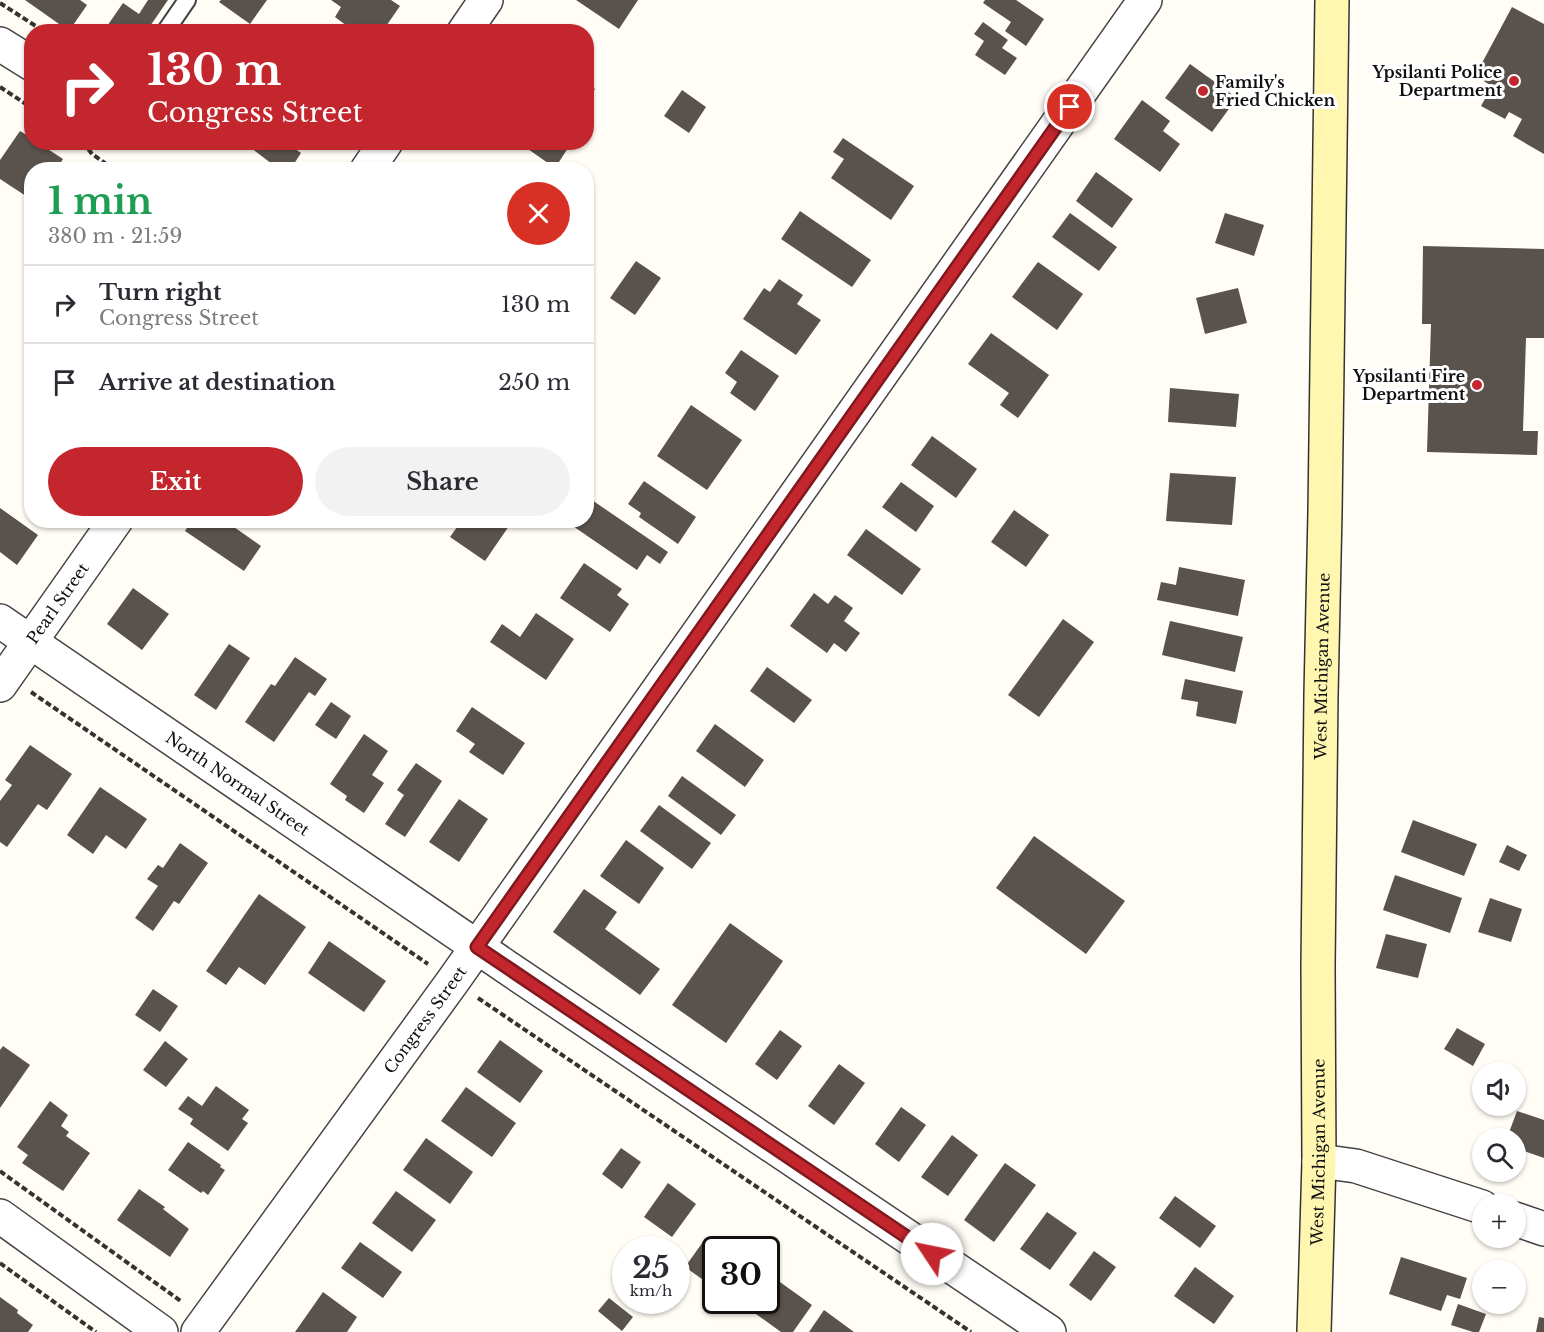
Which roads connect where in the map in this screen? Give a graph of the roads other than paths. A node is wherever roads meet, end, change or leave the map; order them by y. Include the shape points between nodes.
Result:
1 (187, 0) edge
2 (486, 0) edge
3 (1145, 0) edge
4 (1332, 0) edge
5 (170, 24) edge
6 (470, 24) edge
7 (0, 44) edge
8 (24, 59) edge
9 (110, 528) edge
10 (0, 621) edge
11 (30, 640) junction
12 (12, 686) edge
13 (477, 947) junction
14 (1318, 1161) junction
15 (1472, 1204) edge
16 (0, 1216) edge
17 (1526, 1223) edge
18 (1544, 1229) edge
19 (192, 1319) edge
20 (160, 1332) edge
21 (1048, 1332) edge
22 (1314, 1332) edge

1 - 5 lane
2 - 6 street
3 - 13 street, Congress Street
4 - 14 main road, West Michigan Avenue
7 - 8 street
9 - 11 street, Pearl Street
10 - 11 street, North Normal Street
11 - 12 street, Pearl Street
11 - 13 street, North Normal Street
13 - 19 street, Congress Street
13 - 21 street, North Normal Street
14 - 15 street via 1356,1166
14 - 22 main road, West Michigan Avenue
16 - 20 street
17 - 18 street

